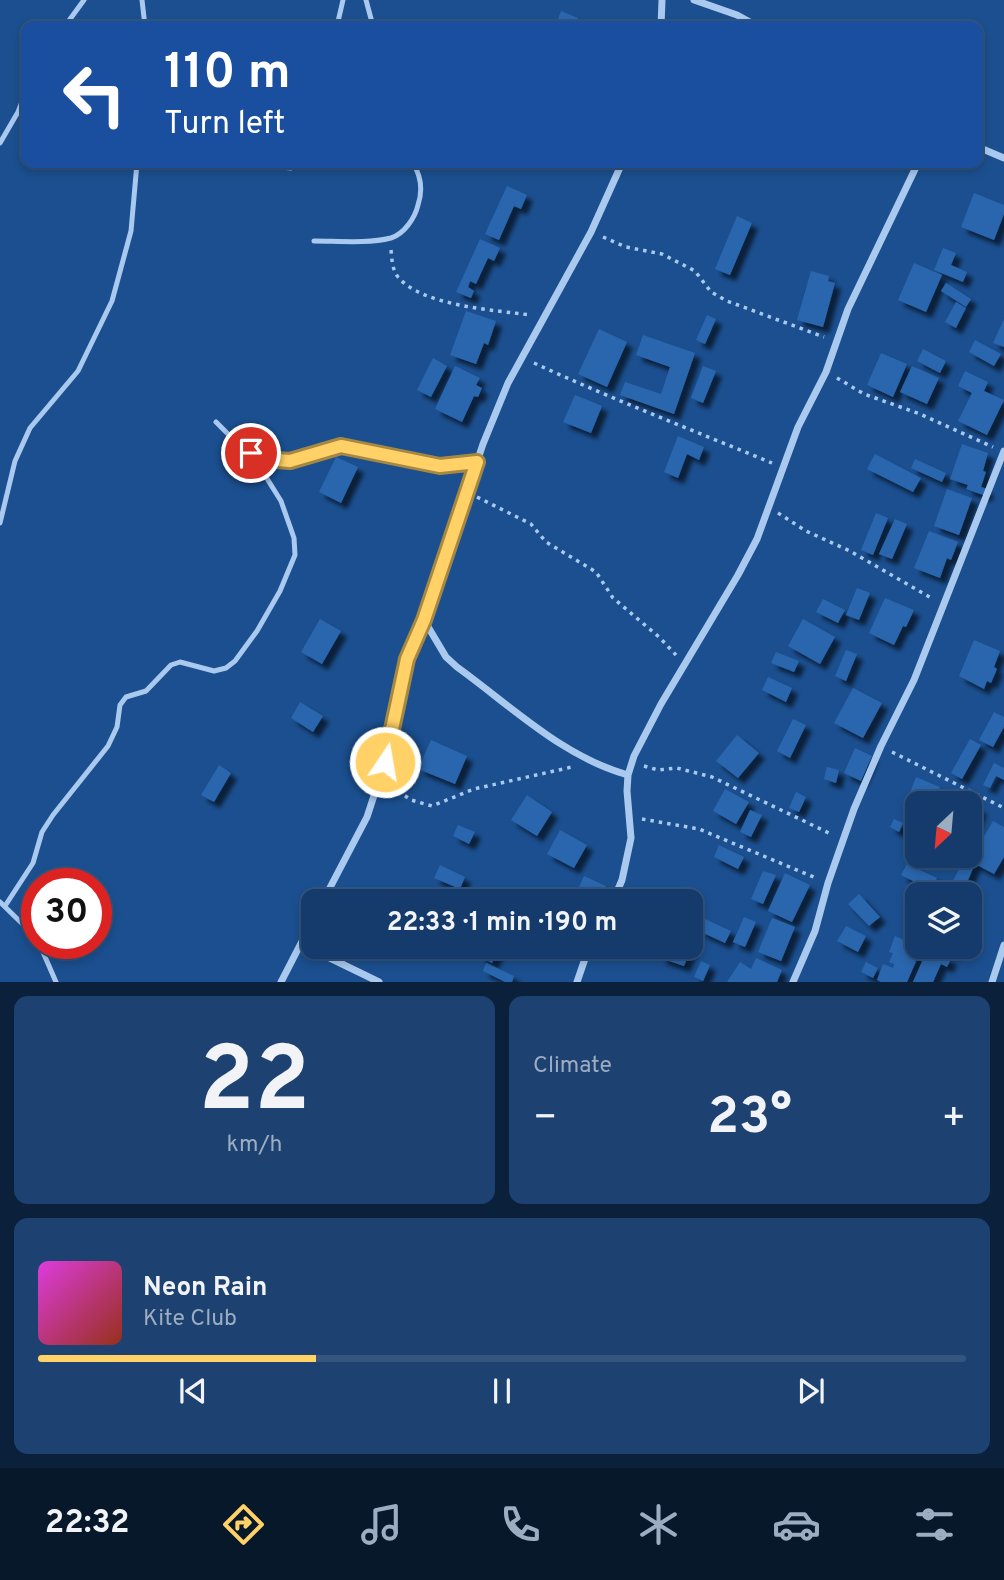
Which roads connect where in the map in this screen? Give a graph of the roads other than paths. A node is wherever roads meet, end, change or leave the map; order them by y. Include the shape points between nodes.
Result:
1 (84, 0) edge
2 (142, 0) edge
3 (343, 0) edge
4 (366, 0) edge
5 (662, 0) edge
6 (694, 0) edge
7 (69, 21) edge
8 (144, 21) edge
9 (338, 21) edge
10 (372, 21) edge
11 (661, 21) edge
12 (748, 21) edge
13 (21, 104) edge
14 (0, 143) edge
15 (983, 149) edge
16 (1004, 158) edge
17 (137, 168) edge
18 (416, 168) edge
19 (620, 168) edge
20 (916, 168) edge
21 (314, 241) dead end
22 (216, 422) dead end
23 (1004, 451) edge
24 (251, 453) junction
25 (477, 462) junction
26 (0, 523) edge
27 (424, 620) junction
28 (628, 775) junction
29 (329, 889) edge
30 (618, 889) edge
31 (2, 904) edge
32 (21, 922) edge
33 (301, 944) edge
34 (1004, 945) edge
35 (46, 959) edge
36 (332, 959) edge
37 (584, 959) edge
38 (56, 982) edge
39 (281, 982) edge
40 (379, 982) edge
41 (577, 982) edge
42 (793, 982) edge
43 (992, 982) edge

1 - 7 lane
2 - 8 lane
3 - 9 lane
4 - 10 lane
5 - 11 street
6 - 12 street
13 - 14 lane
15 - 16 street
17 - 26 lane via 131,231 112,301 78,372 30,428 15,461
18 - 21 lane via 421,191 418,207 410,224 393,238
19 - 25 street via 591,232 508,383
20 - 28 street via 859,284 757,539 662,704
22 - 24 lane
23 - 42 street via 914,680 843,840 815,931
24 - 25 lane via 290,461 341,446 440,466
24 - 31 lane via 281,500 295,538 295,555 280,591 257,631 226,668 214,671 180,662 171,665 146,691 126,697 108,746 53,815 42,832 33,863
25 - 27 street
27 - 28 street via 457,667 552,738 593,763
27 - 29 street via 407,659 380,780 367,817
28 - 30 street via 631,838
31 - 32 lane
33 - 39 street
34 - 43 street
35 - 38 lane
36 - 40 street
37 - 41 street

